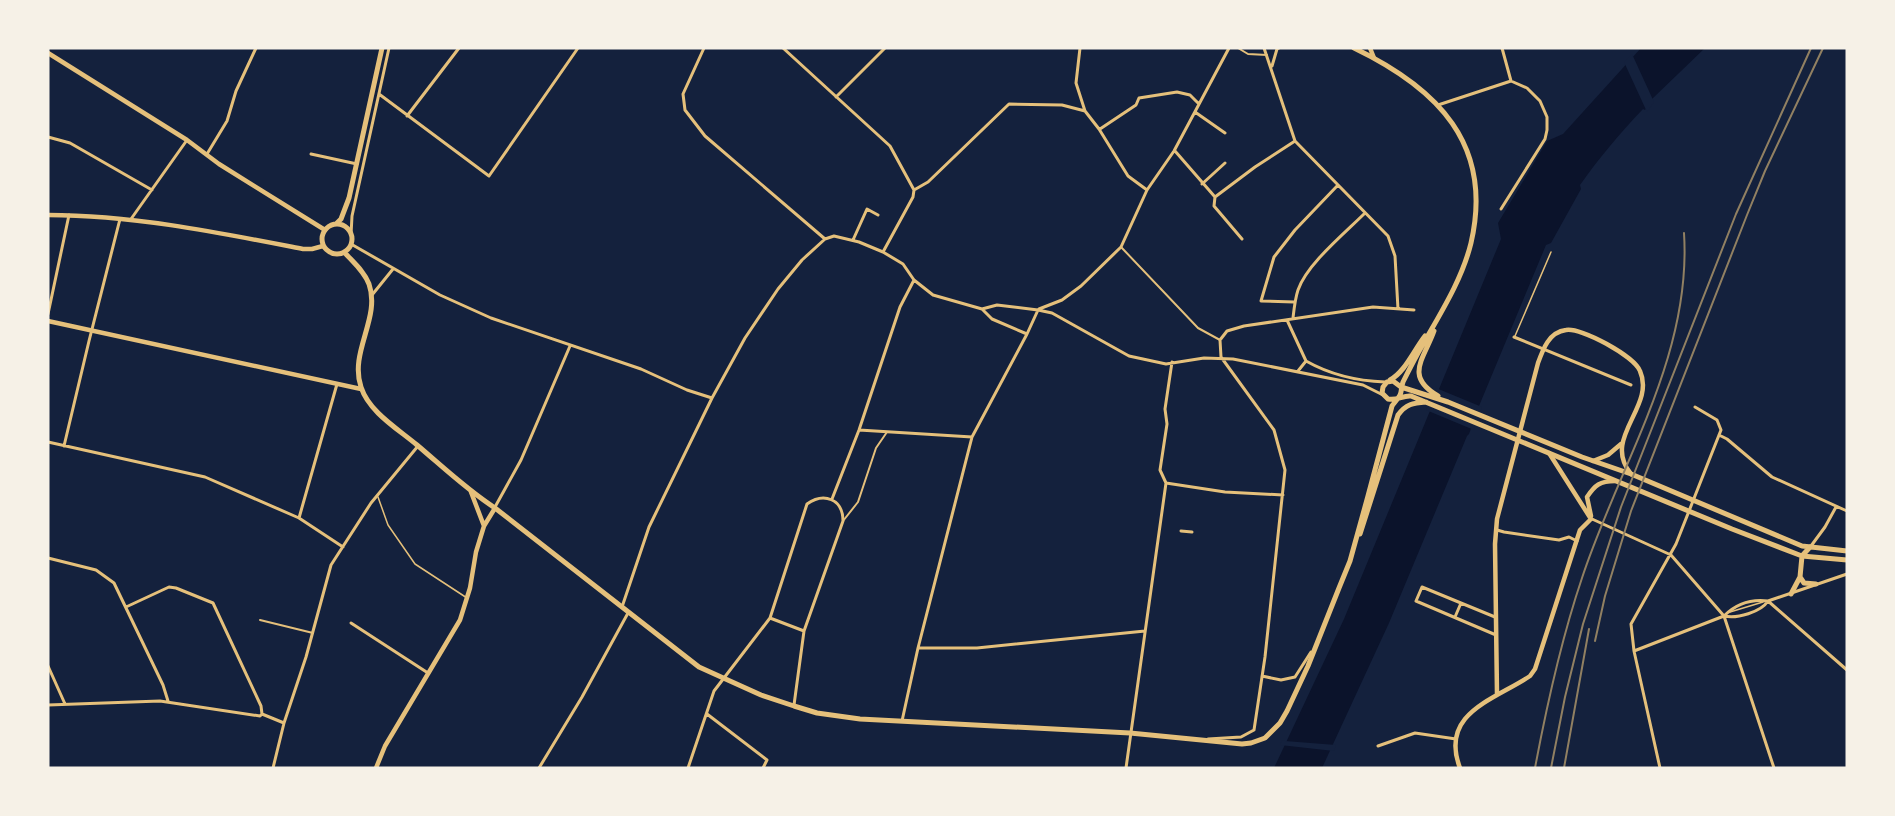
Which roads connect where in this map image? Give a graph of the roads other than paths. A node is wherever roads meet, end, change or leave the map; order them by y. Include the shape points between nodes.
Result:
1 (256, 48) edge
2 (382, 48) edge
3 (389, 48) edge
4 (459, 48) edge
5 (578, 48) edge
6 (704, 48) edge
7 (783, 48) edge
8 (885, 48) edge
9 (1080, 48) edge
10 (1238, 48) edge
11 (1264, 48) edge
12 (1280, 48) edge
13 (1354, 48) edge
14 (1370, 48) edge
15 (1502, 48) edge
16 (1227, 49) edge
17 (48, 53) edge
18 (1267, 55) junction
19 (1374, 58) junction
20 (1271, 68) junction
21 (1511, 81) junction
22 (379, 94) junction
23 (837, 98) junction
24 (1199, 104) junction
25 (1438, 105) junction
26 (1085, 111) junction
27 (1195, 112) junction
28 (407, 116) junction
29 (1099, 129) junction
30 (1225, 133) dead end
31 (48, 137) edge
32 (187, 140) junction
33 (1295, 141) junction
34 (1174, 151) junction
35 (207, 154) junction
36 (312, 154) dead end
37 (1225, 163) dead end
38 (357, 164) junction
39 (1202, 183) junction
40 (1338, 185) junction
41 (152, 190) junction
42 (914, 190) junction
43 (1147, 190) junction
44 (1215, 197) junction
45 (1501, 209) dead end
46 (1365, 213) junction
47 (48, 215) edge
48 (69, 215) junction
49 (878, 215) dead end
50 (120, 219) junction
51 (130, 220) junction
52 (336, 224) junction
53 (325, 230) junction
54 (351, 235) junction
55 (825, 239) junction
56 (1242, 239) dead end
57 (853, 240) junction
58 (351, 244) junction
59 (323, 246) junction
60 (1121, 247) junction
61 (344, 252) junction
62 (883, 252) junction
63 (1551, 252) dead end
64 (393, 269) junction
65 (914, 280) junction
66 (372, 296) junction
67 (1294, 302) junction
68 (982, 309) junction
69 (1398, 309) junction
70 (1038, 310) junction
71 (1413, 310) dead end
72 (48, 314) edge
73 (1293, 318) junction
74 (1438, 318) junction
75 (48, 321) edge
76 (1287, 321) junction
77 (91, 331) junction
78 (1027, 334) junction
79 (1514, 337) joint
80 (1220, 340) junction
81 (570, 346) junction
82 (1543, 348) junction
83 (1221, 357) junction
84 (1306, 361) junction
85 (1172, 362) junction
86 (1298, 371) junction
87 (1388, 381) junction
88 (337, 384) junction
89 (1631, 386) dead end
90 (1401, 387) junction
91 (361, 390) junction
92 (1384, 396) junction
93 (1430, 397) junction
94 (712, 398) junction
95 (1397, 398) junction
96 (1695, 407) dead end
97 (859, 430) junction
98 (887, 432) junction
99 (1719, 435) junction
100 (972, 437) junction
101 (48, 442) edge
102 (1621, 444) junction
103 (64, 446) junction
104 (418, 446) junction
105 (1549, 453) junction
106 (1592, 461) junction
107 (1622, 467) junction
108 (1616, 481) junction
109 (1166, 483) junction
110 (471, 492) junction
111 (1283, 495) junction
112 (377, 496) junction
113 (832, 499) junction
114 (496, 506) junction
115 (1836, 507) junction
116 (1847, 511) edge
117 (299, 518) junction
118 (1591, 519) junction
119 (843, 521) junction
120 (484, 526) junction
121 (1497, 530) junction
122 (1181, 531) dead end
123 (1192, 532) dead end
124 (1577, 541) junction
125 (343, 547) junction
126 (1810, 547) junction
127 (1847, 551) edge
128 (1671, 555) junction
129 (1802, 556) junction
130 (48, 558) edge
131 (1847, 560) edge
132 (1350, 561) junction
133 (1847, 574) edge
134 (1800, 577) junction
135 (1816, 584) junction
136 (1791, 594) junction
137 (467, 598) junction
138 (1768, 601) junction
139 (1461, 603) junction
140 (126, 607) junction
141 (621, 608) junction
142 (628, 613) junction
143 (1724, 616) junction
144 (1455, 617) junction
145 (1495, 617) junction
146 (770, 618) junction
147 (260, 620) dead end
148 (351, 623) dead end
149 (804, 631) junction
150 (1145, 631) junction
151 (313, 633) junction
152 (1496, 635) junction
153 (918, 648) junction
154 (1313, 650) junction
155 (1634, 651) junction
156 (48, 666) edge
157 (1847, 670) edge
158 (428, 673) junction
159 (1262, 676) junction
160 (724, 678) junction
161 (1497, 695) junction
162 (168, 701) junction
163 (65, 704) junction
164 (48, 705) edge
165 (794, 706) junction
166 (262, 714) junction
167 (706, 714) junction
168 (902, 721) junction
169 (284, 723) junction
170 (1130, 733) junction
171 (1201, 739) junction
172 (1456, 739) junction
173 (1378, 746) dead end
174 (273, 768) edge
175 (376, 768) edge
176 (539, 768) edge
177 (688, 768) edge
178 (763, 768) edge
179 (1126, 768) edge
180 (1460, 768) edge
181 (1660, 768) edge
182 (1774, 768) edge

1 - 35 street via 227,122
2 - 38 main road
3 - 22 street
4 - 28 street
5 - 28 street via 489,176
6 - 55 street via 683,94 685,110 705,136
7 - 23 street
8 - 23 street
9 - 26 street via 1076,83
10 - 18 street via 1248,54
11 - 18 street
12 - 20 street
13 - 19 main road
14 - 19 main road
15 - 21 street
16 - 24 street
17 - 32 main road
18 - 20 street
19 - 25 main road via 1406,76
20 - 33 street
21 - 25 street
21 - 45 street via 1527,88 1540,101 1547,117 1547,130
22 - 28 street
22 - 54 street
23 - 42 street via 890,146
24 - 27 street
24 - 29 street via 1190,95 1177,92 1139,98 1136,105
25 - 74 main road via 1458,130 1468,155 1475,197 1471,245
26 - 29 street
26 - 42 street via 1062,105 1009,104 928,182
27 - 30 street
27 - 34 street
29 - 43 street via 1128,176
31 - 41 street via 70,143
32 - 35 main road
32 - 41 street
33 - 40 street
33 - 44 street
34 - 39 street
34 - 43 street
35 - 53 main road
36 - 38 street
37 - 39 street
38 - 52 main road via 344,213
39 - 44 street
40 - 46 street
40 - 67 street via 1274,257 1261,301
41 - 51 street
42 - 62 street
43 - 60 street
44 - 56 street via 1214,206
46 - 67 street via 1315,263 1298,288
46 - 69 street via 1388,236 1395,256
47 - 48 main road
48 - 50 main road
48 - 72 street
49 - 57 street via 867,209
50 - 51 main road
50 - 77 street
51 - 59 main road via 303,249
52 - 53 main road
52 - 54 main road
53 - 59 main road
54 - 58 main road
55 - 57 street via 834,236
55 - 94 street via 778,289
57 - 62 street
58 - 61 main road
58 - 64 street
59 - 61 main road via 330,252
60 - 70 street via 1081,286
60 - 80 street via 1198,328
61 - 66 main road via 364,274
62 - 65 street via 903,264
63 - 79 lane
64 - 66 street
64 - 81 street via 491,318
65 - 68 street via 933,295
65 - 97 street via 900,307
66 - 91 main road via 359,358
67 - 73 street
68 - 70 street via 997,305
68 - 78 street via 992,319
69 - 71 street
69 - 73 street via 1372,307
70 - 78 street
70 - 85 street via 1052,313 1129,356
73 - 76 street
74 - 87 main road via 1396,377
74 - 90 main road
74 - 93 main road via 1418,372
75 - 77 main road
76 - 80 street via 1244,326 1227,331
76 - 84 street
77 - 88 main road
77 - 103 street
78 - 100 street
79 - 82 street
80 - 83 street
81 - 94 street
81 - 114 street via 521,460
82 - 89 street
82 - 102 main road via 1566,329 1618,350 1635,362 1642,377 1642,394
82 - 121 main road
83 - 85 street
83 - 86 street
83 - 111 street via 1274,430 1285,470
84 - 86 street
84 - 87 street via 1322,370
85 - 109 street via 1160,470
86 - 92 street via 1363,385
87 - 90 main road
87 - 92 main road via 1383,387
88 - 91 main road
88 - 117 street
90 - 93 main road
90 - 95 main road
91 - 104 main road via 379,414
92 - 95 main road
93 - 95 main road
93 - 105 main road
93 - 106 main road
93 - 132 main road via 1402,408 1398,415
94 - 141 street via 649,527
95 - 132 main road via 1389,414
96 - 99 street via 1717,420
97 - 98 street
97 - 113 street
98 - 100 street
98 - 119 street via 876,448 858,502
99 - 115 street via 1772,477
99 - 128 street
100 - 153 street
101 - 103 street
102 - 106 main road
102 - 107 main road
103 - 117 street via 205,477
104 - 110 main road
104 - 112 street
105 - 108 main road
105 - 118 main road
106 - 107 main road
107 - 126 main road
108 - 118 main road via 1594,486 1587,497
108 - 129 main road
109 - 111 street
109 - 150 street
110 - 114 main road
110 - 120 main road
111 - 159 street
112 - 125 street
112 - 137 lane via 388,525 415,564
113 - 119 street via 841,509
113 - 146 street via 822,497 807,504
114 - 120 main road
114 - 141 main road
115 - 116 street
115 - 126 street
117 - 125 street
118 - 124 main road via 1580,530
118 - 128 street
119 - 149 street
120 - 137 main road
121 - 124 street
121 - 145 main road
122 - 123 street
124 - 161 main road via 1536,669
125 - 151 street via 332,564
126 - 127 main road
126 - 129 main road
128 - 143 street
128 - 155 street via 1630,624
129 - 131 main road
129 - 134 main road
130 - 140 street via 96,570 118,589
132 - 154 main road
133 - 135 street
134 - 135 main road via 1804,583
134 - 136 main road
135 - 136 street
136 - 138 street
137 - 158 main road via 460,620
138 - 143 street via 1756,600 1732,608
138 - 143 street via 1763,608 1735,617
138 - 157 street
139 - 144 street
139 - 144 street via 1422,587 1416,601
139 - 145 street
140 - 162 street
140 - 166 street via 169,588 213,603
141 - 142 main road
142 - 160 main road via 699,667
142 - 176 street
143 - 155 street
143 - 182 street
144 - 152 street
145 - 152 main road
146 - 149 street
146 - 160 street
147 - 151 street
148 - 158 street
149 - 165 street
150 - 153 street via 977,648
150 - 170 street
151 - 169 street
152 - 161 main road
153 - 168 street
154 - 159 street via 1295,677 1281,680
154 - 171 main road via 1280,723 1265,738 1251,743
155 - 181 street
156 - 163 street
158 - 175 main road
159 - 171 street via 1254,730 1240,738
160 - 165 main road
160 - 167 street via 714,691
161 - 172 main road via 1464,717
162 - 163 street
162 - 166 street
163 - 164 street
165 - 168 main road via 828,715
166 - 169 street
167 - 177 street
167 - 178 street via 767,760
168 - 170 main road
169 - 174 street
170 - 171 main road
170 - 179 street
172 - 173 street via 1415,733
172 - 180 main road

